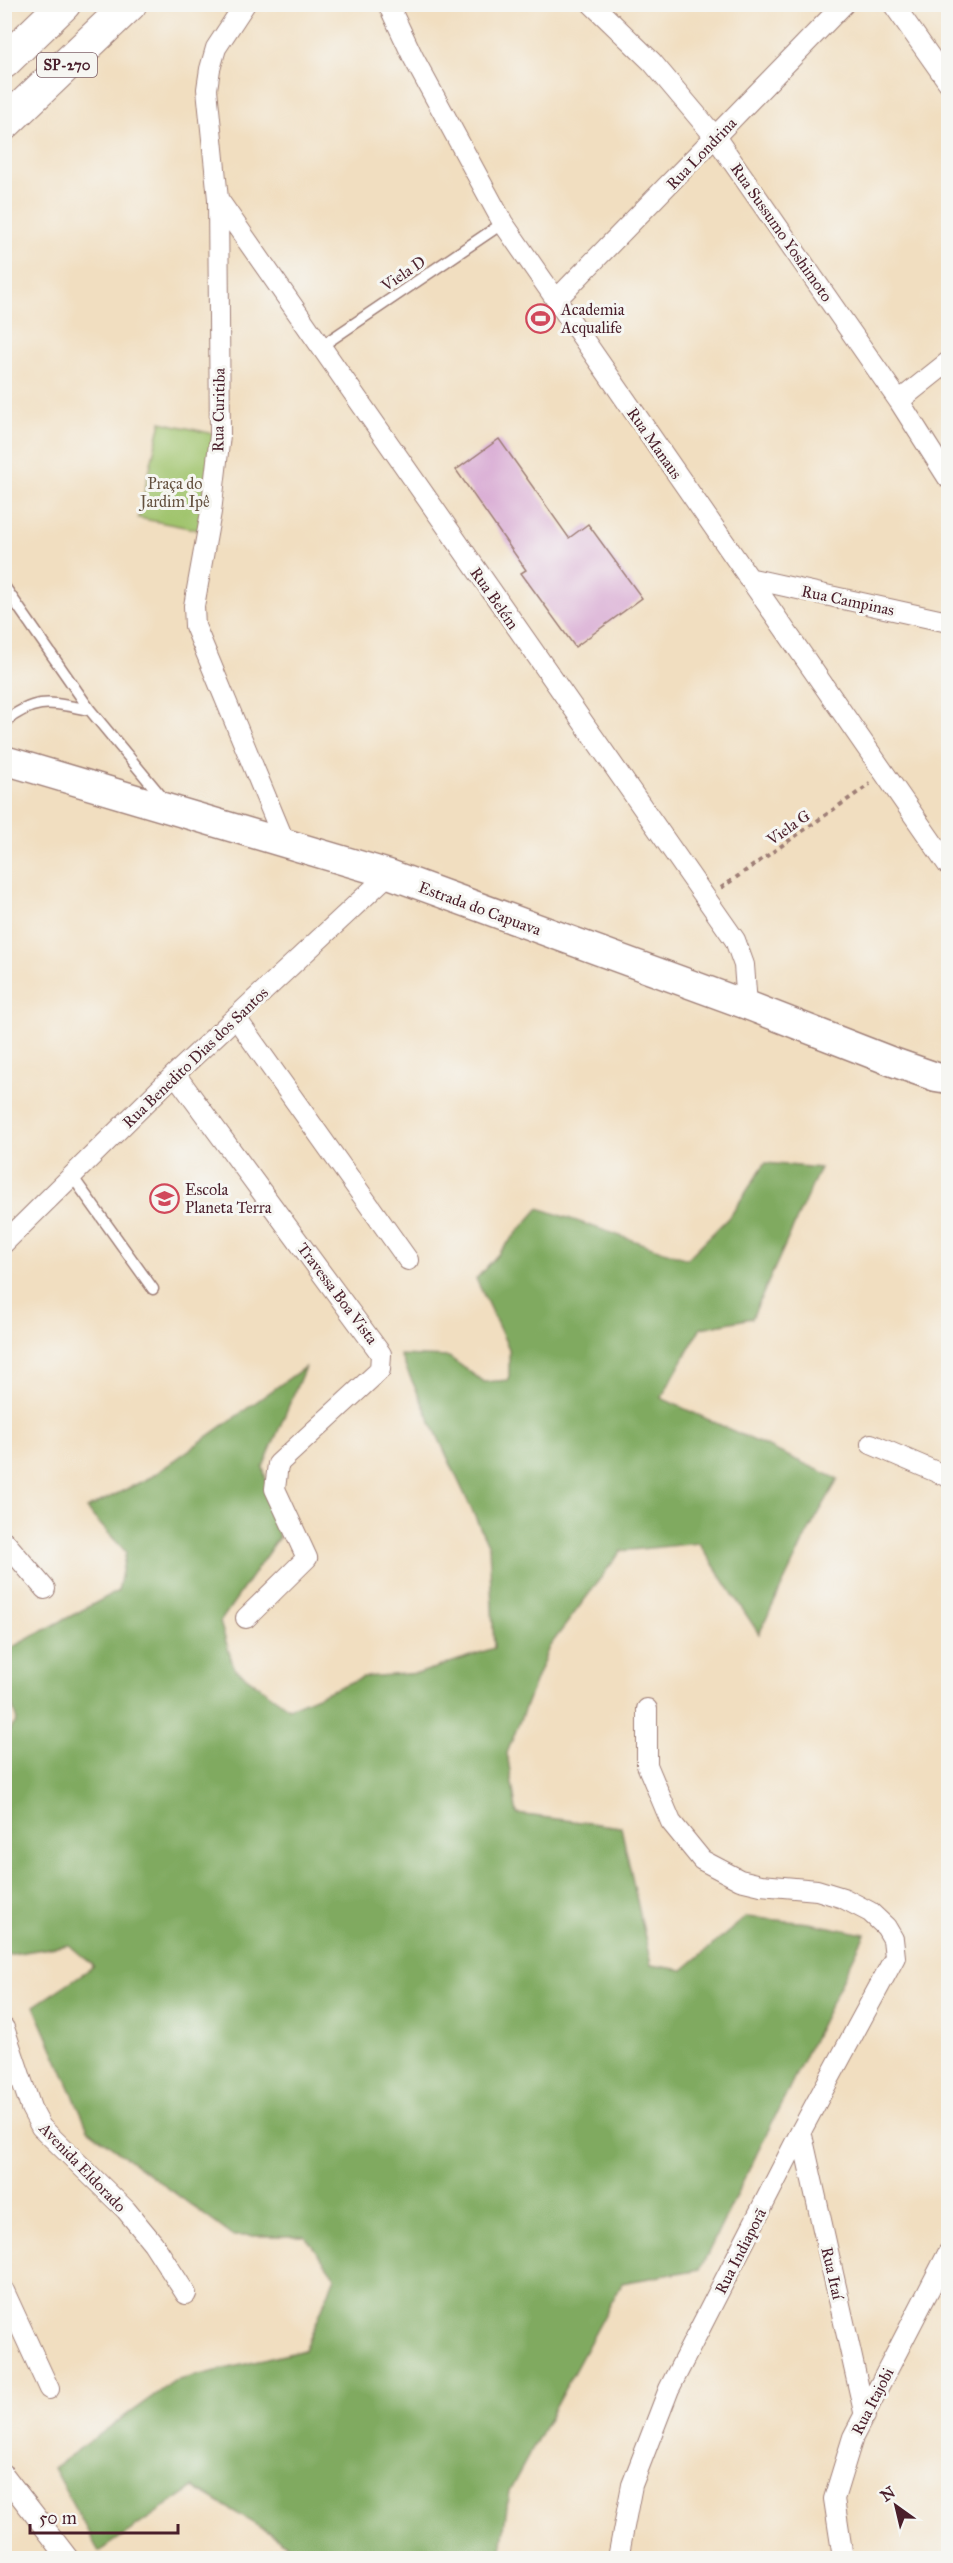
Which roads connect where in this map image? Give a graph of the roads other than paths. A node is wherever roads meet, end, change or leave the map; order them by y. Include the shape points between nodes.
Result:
1 (64, 4) edge
2 (130, 4) edge
3 (245, 4) edge
4 (388, 4) edge
5 (592, 4) edge
6 (844, 4) edge
7 (893, 4) edge
8 (4, 60) edge
9 (948, 82) edge
10 (4, 124) edge
11 (717, 138) junction
12 (218, 199) junction
13 (503, 224) junction
14 (556, 300) junction
15 (320, 347) junction
16 (948, 362) edge
17 (899, 401) junction
18 (948, 478) edge
19 (748, 578) junction
20 (4, 586) edge
21 (948, 622) edge
22 (90, 710) junction
23 (4, 722) edge
24 (4, 760) edge
25 (172, 809) junction
26 (285, 843) junction
27 (948, 865) edge
28 (389, 874) junction
29 (747, 1005) junction
30 (236, 1018) junction
31 (175, 1074) junction
32 (948, 1079) edge
33 (72, 1176) junction
34 (4, 1243) edge
35 (408, 1260) dead end
36 (153, 1289) dead end
37 (871, 1444) dead end
38 (948, 1477) edge
39 (4, 1541) edge
40 (45, 1589) dead end
41 (246, 1618) dead end
42 (647, 1709) dead end
43 (4, 2028) edge
44 (801, 2131) junction
45 (948, 2253) edge
46 (4, 2291) edge
47 (186, 2294) dead end
48 (49, 2389) dead end
49 (865, 2416) junction
50 (4, 2475) edge
51 (68, 2559) edge
52 (618, 2559) edge
53 (843, 2559) edge

1 - 8 highway, SP-270
2 - 10 highway, SP-270
3 - 12 street, Rua Curitiba via 216,48 207,89
4 - 13 street, Rua Manaus
5 - 11 street, Rua Sussumo Yoshimoto via 652,62
6 - 11 street, Rua Londrina
7 - 9 street
11 - 14 street, Rua Londrina
11 - 17 street, Rua Sussumo Yoshimoto
12 - 15 street, Rua Belém
12 - 26 street, Rua Curitiba via 220,435 194,606 195,626
13 - 14 street, Rua Manaus
13 - 15 lane, Viela D
14 - 19 street, Rua Manaus
15 - 29 street, Rua Belém via 740,950
16 - 17 street
17 - 18 street, Rua Sussumo Yoshimoto
19 - 21 street, Rua Campinas
19 - 27 street, Rua Manaus
20 - 22 lane
22 - 23 lane via 44,702 23,709
22 - 25 lane
24 - 25 street, Estrada do Capuava
25 - 26 street, Estrada do Capuava
26 - 28 street, Estrada do Capuava
28 - 29 street, Estrada do Capuava
28 - 30 street, Rua Benedito Dias dos Santos
29 - 32 street, Estrada do Capuava via 893,1062
30 - 31 street, Rua Benedito Dias dos Santos
30 - 35 street
31 - 33 street, Rua Benedito Dias dos Santos
31 - 41 street, Travessa Boa Vista via 381,1354 380,1370 278,1464 275,1489 307,1558
33 - 34 street, Rua Benedito Dias dos Santos
33 - 36 lane
37 - 38 street
39 - 40 street
42 - 44 street, Rua Indiaporã via 647,1765 671,1822 702,1860 740,1881 817,1890 843,1898 870,1912 893,1939 895,1957
43 - 47 street, Avenida Eldorado via 41,2127 126,2210
44 - 49 street, Rua Itaí
44 - 52 street, Rua Indiaporã via 669,2389 632,2485
45 - 49 street, Rua Itajobi
46 - 48 street
49 - 53 street, Rua Itajobi via 853,2438 834,2499
50 - 51 street

